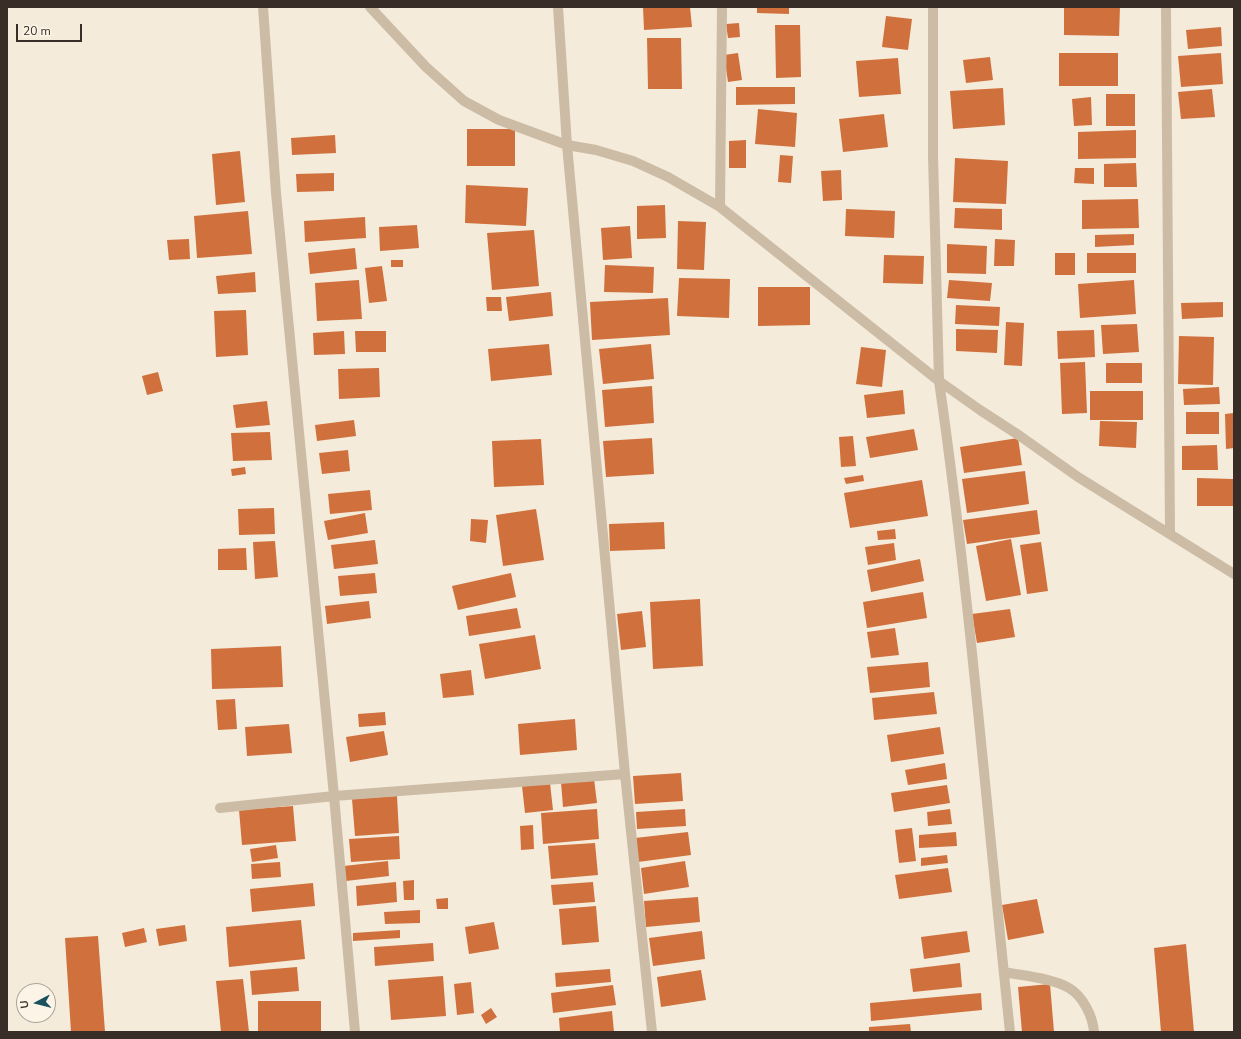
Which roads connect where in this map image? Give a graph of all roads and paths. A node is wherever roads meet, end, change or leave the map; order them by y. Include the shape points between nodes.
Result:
1 (263, 7) edge
2 (370, 7) edge
3 (558, 7) edge
4 (722, 7) edge
5 (933, 7) edge
6 (1166, 7) edge
7 (567, 145) junction
8 (720, 208) junction
9 (939, 381) junction
10 (1170, 533) junction
11 (1234, 574) edge
12 (625, 774) junction
13 (334, 796) junction
14 (220, 808) dead end
15 (1004, 972) junction
16 (355, 1032) edge
17 (652, 1032) edge
18 (1010, 1032) edge
19 (1094, 1032) edge

1 - 13 street via 276,193
2 - 7 street via 426,67 464,100 499,120
3 - 7 street
4 - 8 street
5 - 9 street via 933,156
6 - 10 street
7 - 8 street via 633,161 668,177
7 - 12 street
8 - 9 street
9 - 10 street via 1078,477
9 - 15 street via 970,637
10 - 11 street
12 - 13 street
12 - 17 street
13 - 14 street
13 - 16 street
15 - 18 street
15 - 19 street via 1070,988 1084,1003 1094,1023

